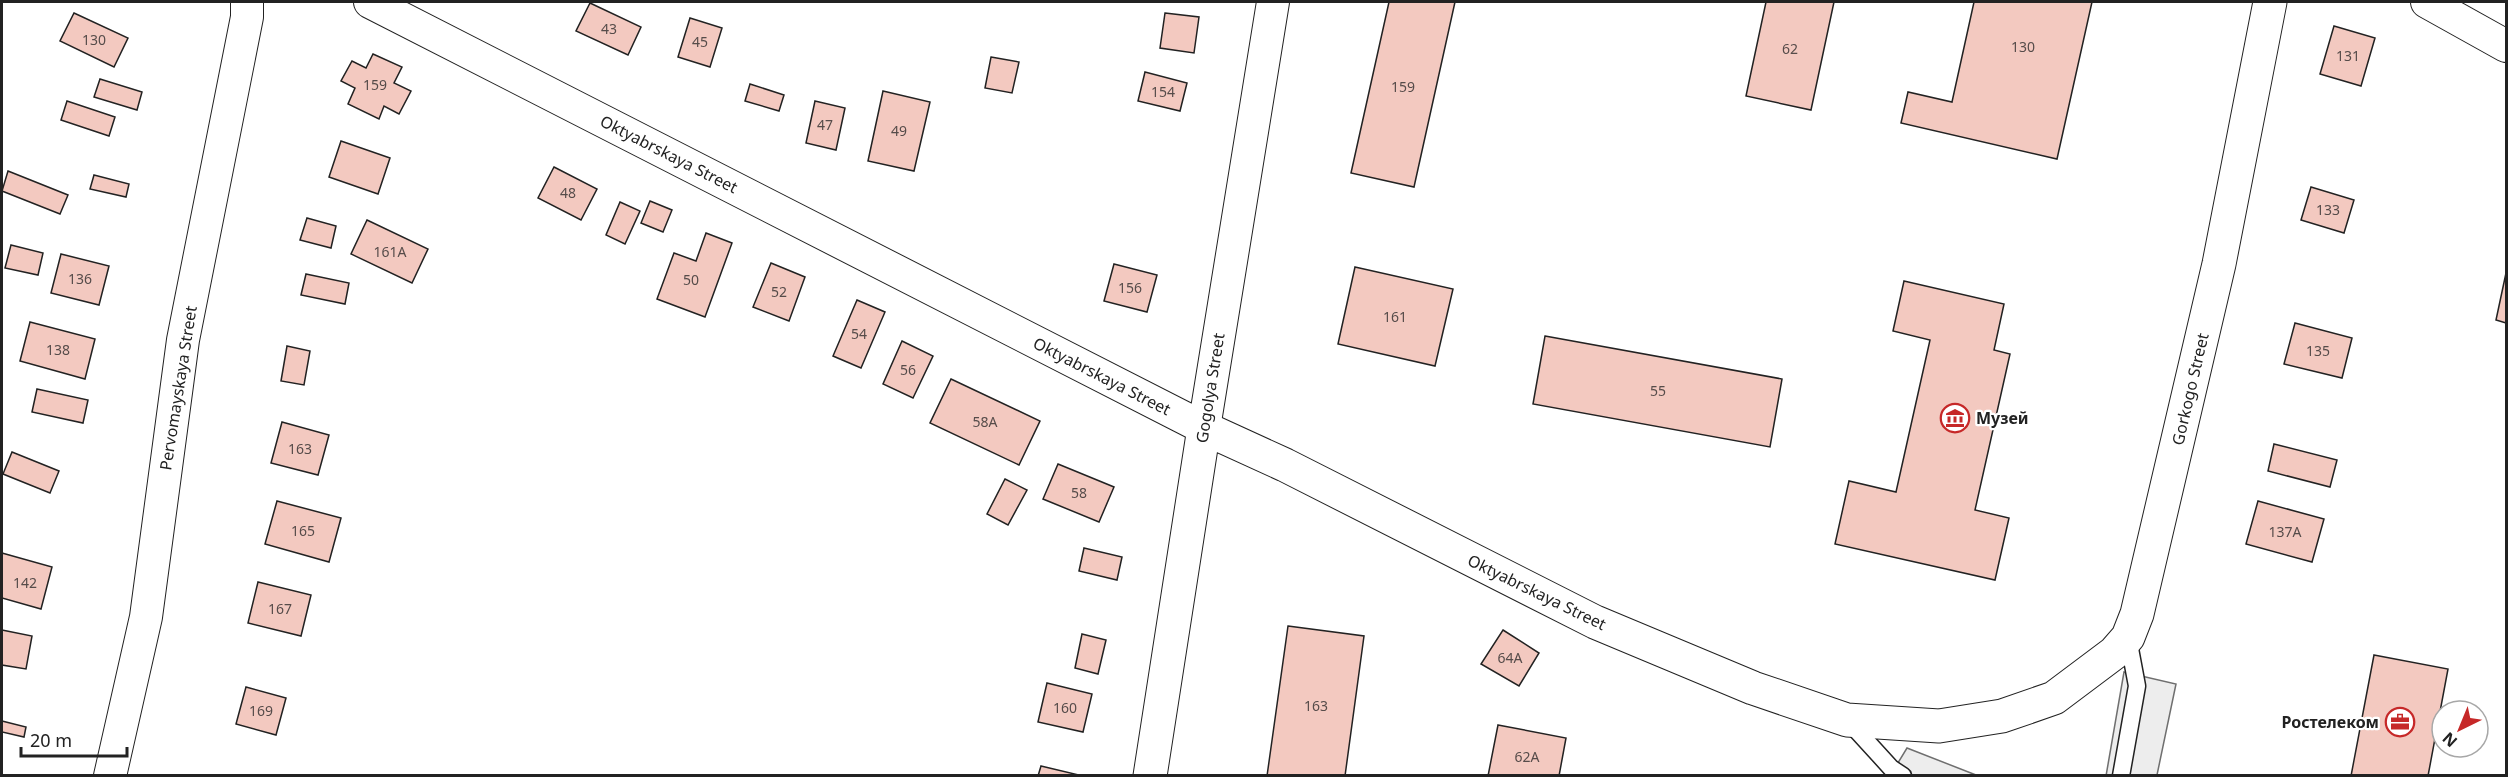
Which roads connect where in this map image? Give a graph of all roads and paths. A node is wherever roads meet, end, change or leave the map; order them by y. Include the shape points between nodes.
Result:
1 (247, 2) edge
2 (370, 2) edge
3 (1273, 2) edge
4 (2270, 2) edge
5 (2427, 2) edge
6 (2506, 46) edge
7 (1204, 428) junction
8 (2128, 637) junction
9 (1847, 720) junction
10 (110, 776) edge
11 (1150, 776) edge
12 (1904, 776) edge
13 (2121, 776) edge

1 - 10 street, Pervomayskaya Street via 183,340 146,617
2 - 7 street, Oktyabrskaya Street
3 - 7 street, Gogolya Street
4 - 8 street, Gorkogo Street via 2219,264 2137,614
5 - 6 street
7 - 9 street, Oktyabrskaya Street via 1286,465 1595,622 1753,688
7 - 11 street, Gogolya Street
8 - 9 street, Oktyabrskaya Street via 2092,672 2054,698 2002,716 1939,726
8 - 13 lane via 2137,686
9 - 12 lane, Oktyabrskaya Street via 1891,768

